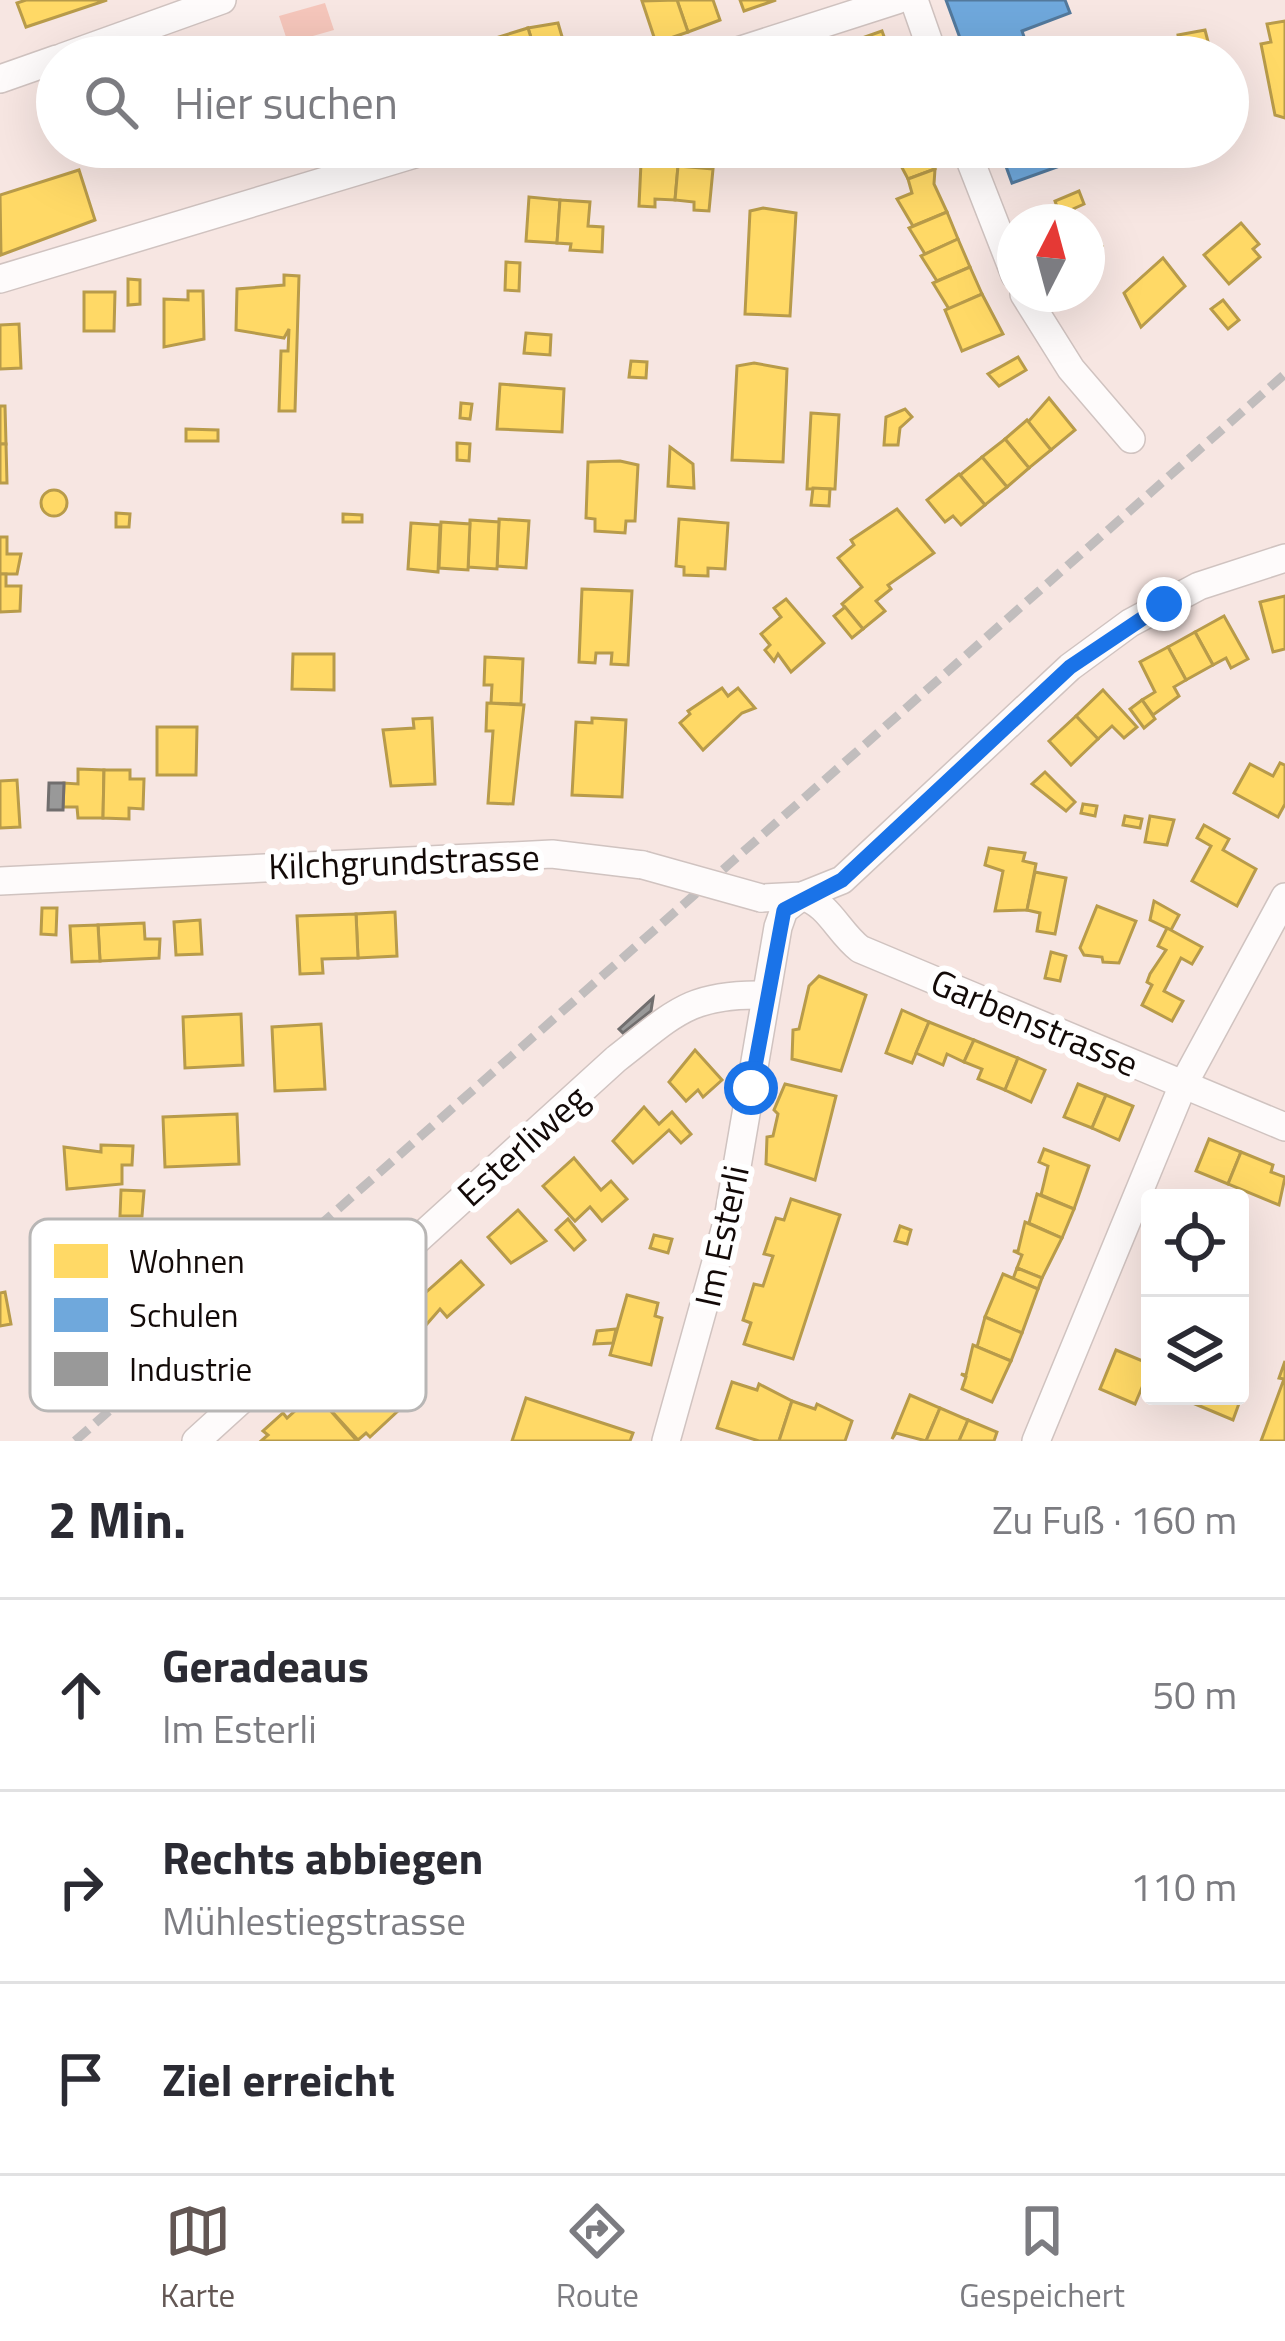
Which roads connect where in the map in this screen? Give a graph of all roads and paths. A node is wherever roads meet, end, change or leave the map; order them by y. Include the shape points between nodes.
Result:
1 (222, 0) edge
2 (897, 0) edge
3 (914, 0) edge
4 (121, 36) edge
5 (785, 36) edge
6 (927, 36) edge
7 (36, 67) edge
8 (0, 80) edge
9 (368, 168) edge
10 (973, 168) edge
11 (997, 229) edge
12 (0, 279) edge
13 (1035, 312) edge
14 (1131, 439) dead end
15 (1285, 557) edge
16 (0, 880) edge
17 (802, 896) junction
18 (1285, 897) edge
19 (765, 995) junction
20 (1183, 1085) junction
21 (1285, 1127) edge
22 (426, 1233) edge
23 (229, 1411) edge
24 (196, 1441) edge
25 (666, 1441) edge
26 (1036, 1441) edge

1 - 4 street
2 - 5 street
3 - 6 street
7 - 8 street
9 - 12 street
10 - 11 street
13 - 14 street
15 - 17 street via 1199,586 1130,622 1070,667 842,880
16 - 17 street, Kilchgrundstrasse, bridge via 552,854 643,865 761,898
17 - 19 street, Im Esterli via 784,910
17 - 20 street, Garbenstrasse via 820,904 860,949
18 - 20 street
19 - 22 street, Esterliweg via 687,1003
19 - 25 street, Im Esterli via 728,1219
20 - 21 street, Garbenstrasse
20 - 26 street
23 - 24 street, Esterliweg

